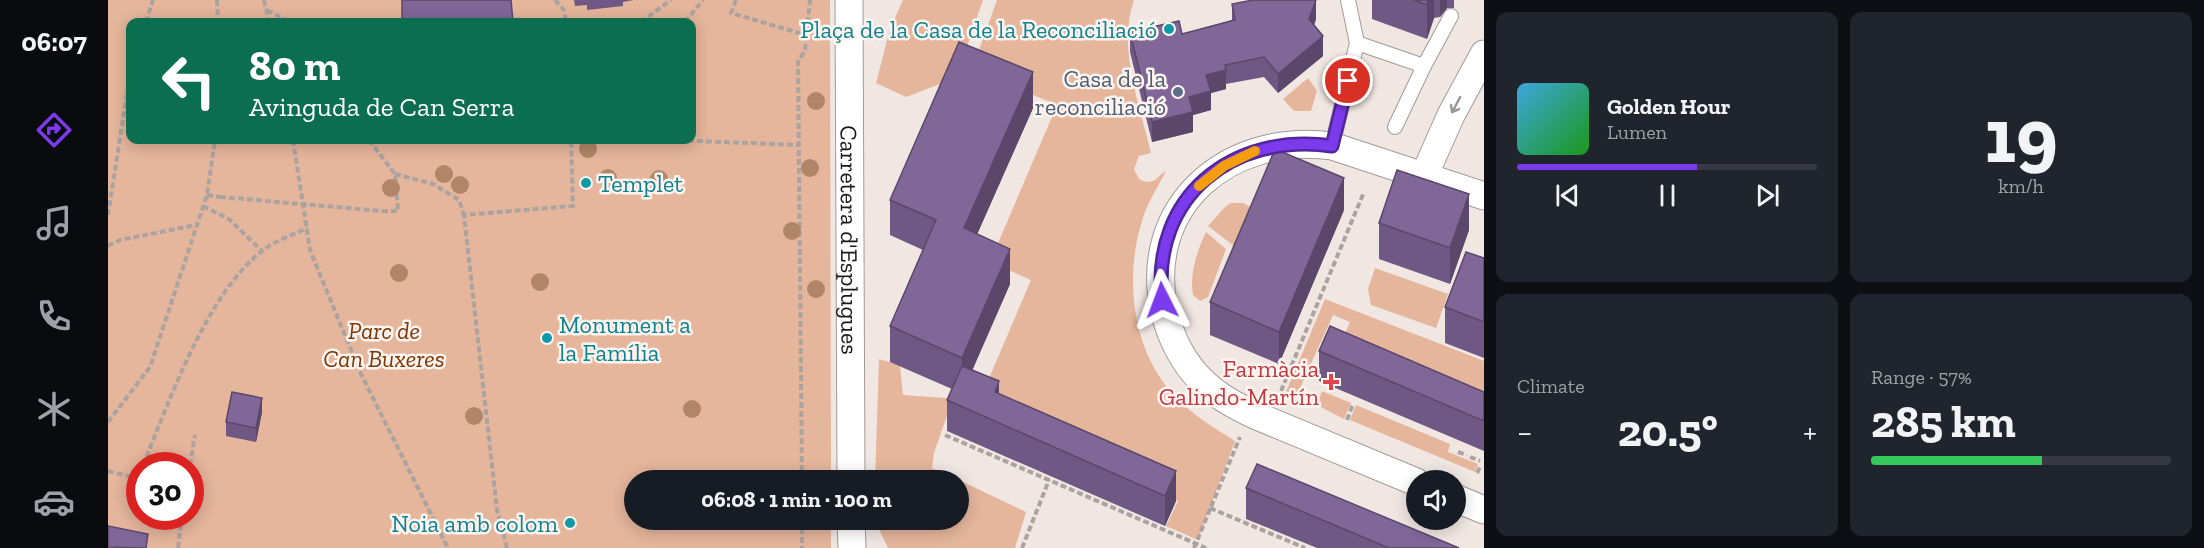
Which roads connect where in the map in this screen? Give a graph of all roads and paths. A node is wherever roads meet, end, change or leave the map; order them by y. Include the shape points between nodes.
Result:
1 (153, 0) edge
2 (217, 0) edge
3 (264, 0) edge
4 (555, 0) edge
5 (671, 0) edge
6 (703, 0) edge
7 (736, 0) edge
8 (810, 0) edge
9 (849, 0) edge
10 (868, 0) edge
11 (1348, 0) edge
12 (267, 10) junction
13 (1451, 16) dead end
14 (147, 18) edge
15 (218, 18) edge
16 (268, 18) edge
17 (282, 18) edge
18 (565, 18) edge
19 (646, 18) edge
20 (689, 18) edge
21 (849, 28) junction
22 (806, 35) junction
23 (1357, 43) junction
24 (1484, 54) edge
25 (1424, 66) junction
26 (126, 100) edge
27 (1395, 127) dead end
28 (696, 141) edge
29 (214, 144) edge
30 (293, 144) edge
31 (372, 144) edge
32 (571, 144) edge
33 (800, 145) junction
34 (1332, 146) junction
35 (395, 174) junction
36 (1424, 176) junction
37 (1364, 192) dead end
38 (207, 195) junction
39 (1484, 196) edge
40 (203, 206) junction
41 (108, 215) edge
42 (464, 215) junction
43 (197, 225) junction
44 (307, 228) junction
45 (108, 246) edge
46 (262, 251) junction
47 (1281, 391) dead end
48 (1353, 404) dead end
49 (1347, 420) dead end
50 (108, 422) edge
51 (195, 435) dead end
52 (945, 435) dead end
53 (1240, 437) dead end
54 (149, 452) edge
55 (192, 452) edge
56 (1458, 452) dead end
57 (1480, 461) dead end
58 (1480, 467) dead end
59 (802, 470) edge
60 (851, 470) edge
61 (108, 471) edge
62 (1478, 473) dead end
63 (126, 474) edge
64 (1406, 478) edge
65 (1049, 480) junction
66 (1466, 503) edge
67 (1210, 508) junction
68 (1484, 510) edge
69 (180, 530) edge
70 (802, 530) edge
71 (851, 530) edge
72 (1195, 546) edge
73 (1302, 547) edge
74 (178, 548) edge
75 (448, 548) edge
76 (507, 548) edge
77 (802, 548) edge
78 (852, 548) edge
79 (1022, 548) edge
80 (1205, 548) edge

1 - 14 path
2 - 15 path
3 - 12 path
4 - 18 path
5 - 19 path
6 - 20 path
7 - 22 path via 731,13
8 - 22 path
9 - 21 street, Carretera d'Esplugues
10 - 21 street
11 - 23 lane
12 - 16 path
12 - 17 path
13 - 25 lane
21 - 60 street, Carretera d'Esplugues
22 - 33 path via 805,50 798,62
23 - 25 lane
23 - 34 lane
24 -> 36 street
25 - 27 lane
26 - 41 path
28 - 33 path
29 - 38 path
30 - 44 path
31 - 35 path
32 - 42 path via 573,206
33 - 59 path
34 - 36 street
34 - 64 street via 1308,143 1262,148 1224,166 1190,195 1178,212 1163,250 1161,288 1166,319 1193,371 1233,404
35 - 38 path, bridge via 398,211
35 - 42 path via 432,184 459,200
36 - 39 street
37 - 47 path
38 - 40 path
40 - 43 path
40 - 46 path via 229,219
42 - 76 path via 497,510
43 - 45 path via 120,240
43 - 50 path via 150,367
44 - 46 path
44 - 75 path via 310,250 360,372
46 - 54 path via 223,294 188,360
48 - 49 path
51 - 55 path
52 - 65 path
53 - 67 path
56 - 57 path
58 - 62 path
61 - 63 path
65 - 72 path
65 - 79 path
66 - 68 street
67 - 72 path
67 - 73 path
69 - 74 path
70 - 77 path
71 - 78 street
72 - 80 path

